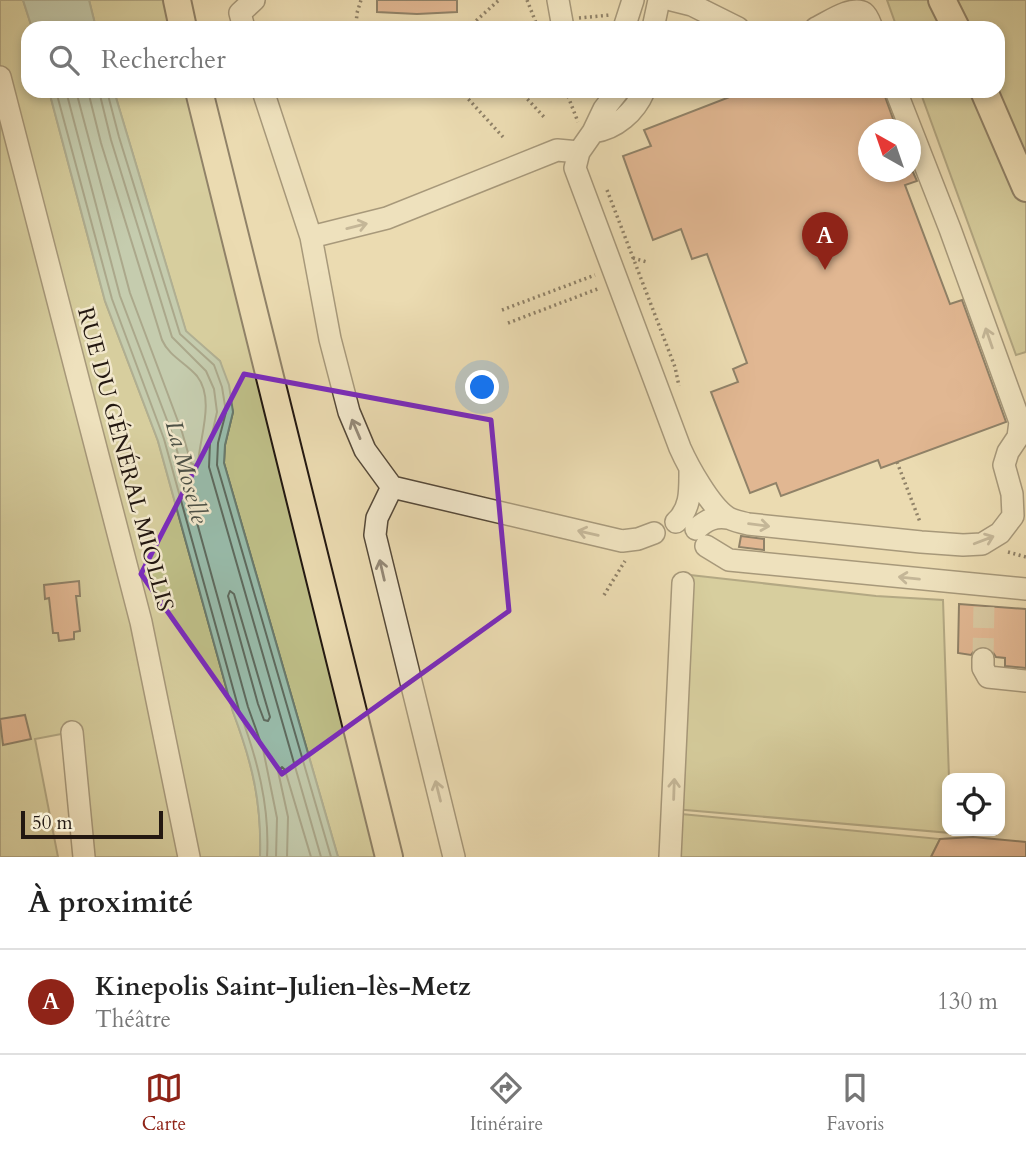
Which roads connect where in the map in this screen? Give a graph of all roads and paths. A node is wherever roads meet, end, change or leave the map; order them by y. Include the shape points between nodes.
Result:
1 (177, 0) edge
2 (254, 0) edge
3 (362, 0) edge
4 (499, 0) edge
5 (527, 0) edge
6 (558, 0) edge
7 (633, 0) edge
8 (659, 0) edge
9 (671, 0) edge
10 (942, 0) edge
11 (182, 21) edge
12 (242, 21) edge
13 (356, 21) edge
14 (476, 21) edge
15 (535, 21) edge
16 (562, 21) edge
17 (626, 21) edge
18 (656, 21) edge
19 (724, 21) edge
20 (831, 21) edge
21 (869, 21) edge
22 (952, 21) edge
23 (0, 77) edge
24 (201, 98) edge
25 (265, 98) edge
26 (467, 98) edge
27 (526, 98) edge
28 (569, 98) edge
29 (639, 98) edge
30 (899, 98) edge
31 (987, 98) edge
32 (603, 100) edge
33 (544, 117) dead end
34 (503, 137) dead end
35 (586, 141) junction
36 (605, 186) dead end
37 (1026, 188) edge
38 (311, 237) junction
39 (633, 258) junction
40 (647, 262) dead end
41 (603, 268) junction
42 (502, 310) dead end
43 (508, 323) dead end
44 (680, 388) dead end
45 (897, 462) dead end
46 (690, 471) junction
47 (392, 487) junction
48 (728, 519) junction
49 (922, 527) dead end
50 (693, 532) junction
51 (646, 536) joint
52 (683, 583) dead end
53 (1026, 589) edge
54 (604, 595) dead end
55 (983, 659) dead end
56 (1026, 681) edge
57 (72, 732) dead end
58 (83, 857) edge
59 (189, 857) edge
60 (389, 857) edge
61 (454, 857) edge
62 (670, 857) edge

1 - 11 main road
2 - 12 street via 240,13
3 - 13 path
4 - 14 path
5 - 15 path
6 - 16 street
7 - 17 street
8 - 18 street
9 - 19 street
10 - 22 main road
20 - 21 street via 854,10 862,11
23 - 59 street, RUE DU GÉNÉRAL MIOLLIS via 141,622
24 - 60 main road
25 - 38 street
26 - 34 path
27 - 33 path
28 - 35 path
29 - 35 street via 623,119
48 -> 30 street via 963,545 982,544 1000,533 1013,516 1004,465 1018,438 1020,422
31 - 37 main road
32 - 35 street
38 -> 35 street via 387,218
35 - 41 street via 575,168
36 - 39 path
47 -> 38 street via 365,450 349,412
39 - 40 path
39 - 41 path
39 - 44 path
41 - 42 path
41 - 43 path via 600,289
41 - 46 street
45 - 49 path
46 - 48 street
46 - 50 street via 683,516
51 -> 47 street via 622,541
61 -> 47 street via 375,535 377,518
48 - 50 street via 706,520
53 -> 50 street via 987,595 729,560
51 - 54 path
62 -> 52 street
55 - 56 street via 988,677
57 - 58 street

